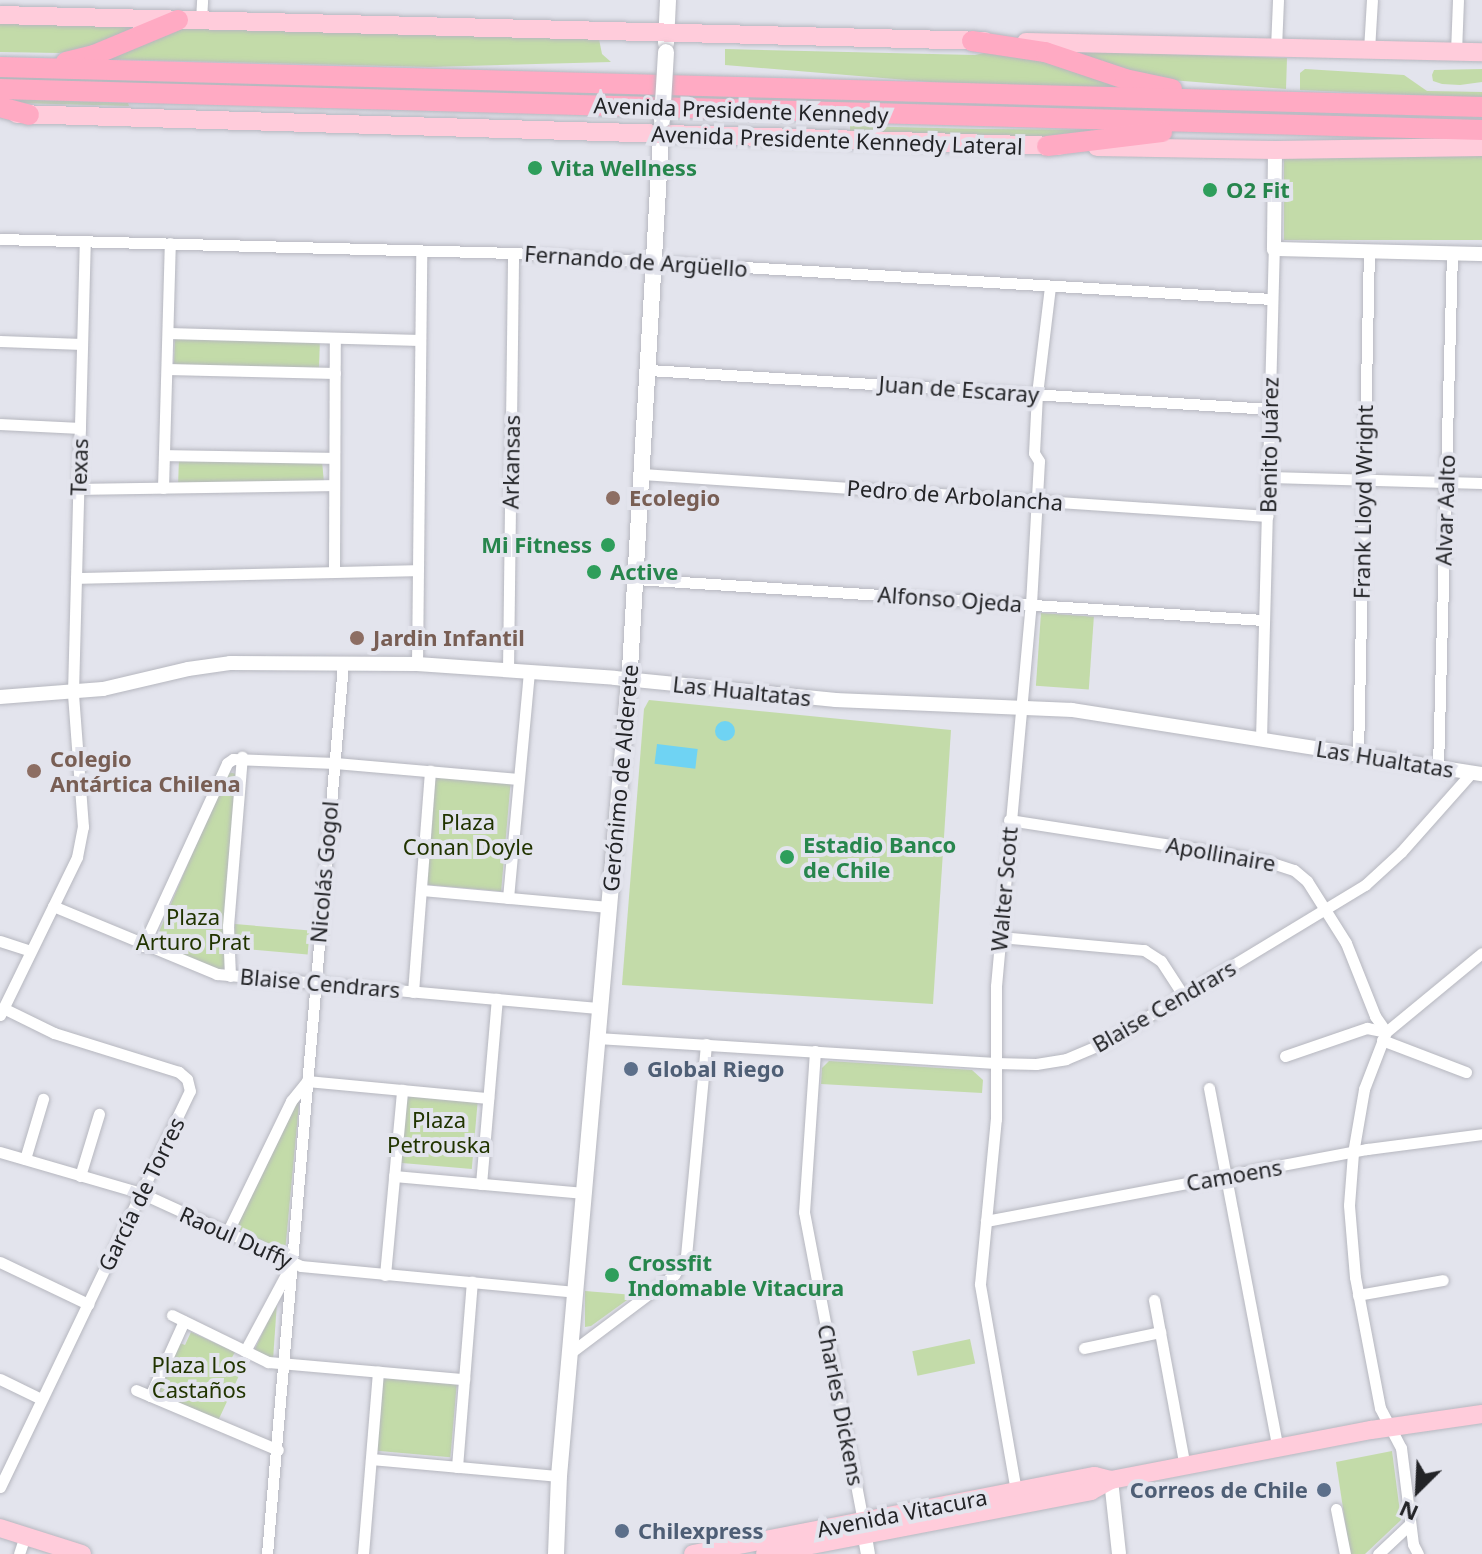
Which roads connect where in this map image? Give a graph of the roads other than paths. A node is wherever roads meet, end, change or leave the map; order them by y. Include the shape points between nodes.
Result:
1 (202, 0) edge
2 (668, 0) edge
3 (1278, 0) edge
4 (1372, 0) edge
5 (1458, 0) edge
6 (0, 15) edge
7 (178, 20) junction
8 (201, 21) junction
9 (972, 41) junction
10 (666, 44) junction
11 (1276, 48) junction
12 (1369, 50) junction
13 (1456, 52) junction
14 (1482, 52) edge
15 (0, 67) edge
16 (24, 68) junction
17 (0, 89) edge
18 (1267, 102) junction
19 (0, 107) edge
20 (1482, 107) edge
21 (0, 114) edge
22 (29, 115) junction
23 (1251, 124) junction
24 (662, 127) junction
25 (1371, 127) junction
26 (1482, 130) edge
27 (1482, 140) edge
28 (1047, 146) junction
29 (1482, 147) edge
30 (1275, 150) junction
31 (0, 239) edge
32 (85, 241) junction
33 (170, 243) junction
34 (1274, 249) junction
35 (1369, 250) junction
36 (421, 251) junction
37 (513, 253) junction
38 (1452, 253) junction
39 (1482, 254) edge
40 (655, 263) junction
41 (1050, 287) junction
42 (1272, 299) junction
43 (168, 333) junction
44 (335, 339) junction
45 (420, 340) junction
46 (0, 341) edge
47 (82, 344) junction
48 (167, 369) junction
49 (649, 370) junction
50 (335, 373) junction
51 (1037, 394) junction
52 (1270, 409) junction
53 (0, 424) edge
54 (80, 428) junction
55 (164, 455) junction
56 (334, 458) junction
57 (642, 474) junction
58 (1270, 477) junction
59 (1363, 480) junction
60 (1446, 482) junction
61 (1482, 483) edge
62 (334, 485) junction
63 (163, 488) junction
64 (78, 489) junction
65 (1036, 500) junction
66 (1268, 516) junction
67 (418, 570) junction
68 (334, 571) junction
69 (76, 578) junction
70 (636, 579) junction
71 (1031, 604) junction
72 (1263, 620) junction
73 (343, 663) junction
74 (417, 664) junction
75 (508, 670) junction
76 (529, 672) junction
77 (629, 679) junction
78 (73, 693) junction
79 (0, 697) edge
80 (1019, 706) junction
81 (1261, 739) junction
82 (1358, 754) junction
83 (242, 757) junction
84 (335, 763) junction
85 (1438, 767) junction
86 (430, 771) junction
87 (1477, 773) edge
88 (518, 779) junction
89 (1009, 820) junction
90 (422, 890) junction
91 (508, 898) junction
92 (53, 906) junction
93 (608, 907) junction
94 (1326, 911) junction
95 (1000, 937) junction
96 (0, 941) edge
97 (143, 946) junction
98 (30, 951) junction
99 (1482, 953) edge
100 (230, 976) junction
101 (314, 983) junction
102 (413, 992) junction
103 (1183, 995) junction
104 (497, 999) junction
105 (600, 1008) junction
106 (2, 1012) edge
107 (1384, 1036) junction
108 (597, 1038) junction
109 (706, 1044) junction
110 (815, 1051) junction
111 (1285, 1056) dead end
112 (995, 1063) junction
113 (1466, 1072) dead end
114 (307, 1081) junction
115 (1209, 1088) dead end
116 (402, 1090) junction
117 (488, 1098) junction
118 (43, 1099) dead end
119 (99, 1114) dead end
120 (1482, 1134) edge
121 (0, 1152) edge
122 (1353, 1153) junction
123 (25, 1159) junction
124 (80, 1176) junction
125 (394, 1176) junction
126 (1226, 1176) junction
127 (481, 1184) junction
128 (141, 1193) junction
129 (584, 1193) junction
130 (986, 1221) junction
131 (227, 1233) junction
132 (0, 1262) edge
133 (292, 1263) junction
134 (385, 1275) junction
135 (1443, 1280) dead end
136 (472, 1282) junction
137 (575, 1292) junction
138 (1358, 1295) junction
139 (1154, 1300) dead end
140 (88, 1304) junction
141 (172, 1315) dead end
142 (184, 1321) junction
143 (572, 1331) junction
144 (595, 1331) junction
145 (1160, 1332) junction
146 (1084, 1348) dead end
147 (245, 1351) junction
148 (570, 1353) junction
149 (284, 1363) junction
150 (378, 1372) junction
151 (0, 1379) edge
152 (464, 1379) junction
153 (136, 1390) dead end
154 (150, 1396) junction
155 (41, 1399) junction
156 (1482, 1414) edge
157 (1390, 1427) junction
158 (1278, 1449) junction
159 (278, 1450) junction
160 (371, 1459) junction
161 (457, 1467) junction
162 (1185, 1467) junction
163 (559, 1476) junction
164 (1111, 1480) junction
165 (0, 1487) edge
166 (1016, 1491) junction
167 (1336, 1509) dead end
168 (1410, 1524) junction
169 (0, 1528) edge
170 (25, 1535) junction
171 (865, 1537) edge
172 (1391, 1542) junction
173 (1414, 1551) edge
174 (19, 1554) edge
175 (82, 1554) edge
176 (267, 1554) edge
177 (363, 1554) edge
178 (556, 1554) edge
179 (693, 1554) edge
180 (765, 1554) edge
181 (1119, 1554) edge
182 (1345, 1554) edge
183 (1378, 1554) edge

1 - 8 street
2 - 10 main road, Gerónimo de Alderete
3 - 11 street
4 - 12 street
5 - 13 street
6 - 7 main road
7 - 8 main road
7 - 16 highway via 94,55
8 - 10 main road
9 - 10 main road
9 - 11 main road
9 - 18 highway via 1045,52 1156,87
10 - 24 main road, Gerónimo de Alderete, bridge
11 - 12 main road
12 - 13 main road
13 - 14 main road
15 - 16 highway, Avenida Presidente Kennedy
16 - 18 highway, Avenida Presidente Kennedy
17 - 23 highway, Avenida Presidente Kennedy
18 - 20 highway, Avenida Presidente Kennedy
19 - 22 highway
21 - 22 main road, Avenida Presidente Kennedy Lateral
22 - 24 main road, Avenida Presidente Kennedy Lateral
23 - 25 highway, Avenida Presidente Kennedy
23 - 28 highway
24 - 28 main road, Avenida Presidente Kennedy Lateral
24 - 40 main road, Gerónimo de Alderete
25 - 26 highway, Avenida Presidente Kennedy
25 - 27 highway
28 - 30 main road, Avenida Presidente Kennedy Lateral
29 - 30 main road, Avenida Presidente Kennedy Lateral
30 - 34 street, Benito Juárez
31 - 32 street, Fernando de Argüello
32 - 33 street, Fernando de Argüello
32 - 47 street, Texas
33 - 36 street, Fernando de Argüello
33 - 43 street
34 - 35 street
34 - 42 street, Benito Juárez
35 - 38 street
35 - 59 street, Frank Lloyd Wright
36 - 37 street, Fernando de Argüello
36 - 45 street
37 - 40 street, Fernando de Argüello
37 - 75 street, Arkansas
38 - 39 street
38 - 60 street, Alvar Aalto
40 - 41 street, Fernando de Argüello
40 - 49 main road, Gerónimo de Alderete
41 - 42 street, Fernando de Argüello
41 - 51 street, Walter Scott
42 - 52 street, Benito Juárez
43 - 44 street
43 - 48 street
44 - 45 street
44 - 50 street
45 - 67 street
46 - 47 street
47 - 54 street, Texas
48 - 50 street
48 - 55 street
49 - 51 street, Juan de Escaray
49 - 57 main road, Gerónimo de Alderete
50 - 56 street
51 - 52 street, Juan de Escaray
51 - 65 street, Walter Scott
52 - 58 street, Benito Juárez
53 - 54 street
54 - 64 street, Texas
55 - 56 street
55 - 63 street
56 - 62 street
57 - 65 street, Pedro de Arbolancha
57 - 70 main road, Gerónimo de Alderete
58 - 59 street
58 - 66 street, Benito Juárez
59 - 60 street
59 - 82 street, Frank Lloyd Wright
60 - 61 street
60 - 85 street, Alvar Aalto
62 - 63 street
62 - 68 street
63 - 64 street
64 - 69 street, Texas
65 - 66 street, Pedro de Arbolancha
65 - 71 street, Walter Scott
66 - 72 street, Benito Juárez
67 - 68 street
67 - 74 street
68 - 69 street
69 - 78 street, Texas
70 - 71 street, Alfonso Ojeda
70 - 77 main road, Gerónimo de Alderete
71 - 72 street, Alfonso Ojeda
71 - 80 street, Walter Scott
72 - 81 street, Benito Juárez
73 - 74 street, Las Hualtatas
73 - 78 street, Las Hualtatas via 209,665
73 - 84 street, Nicolás Gogol
74 - 75 street, Las Hualtatas
75 - 76 street, Las Hualtatas
76 - 77 street, Las Hualtatas
76 - 88 street
77 - 80 street, Las Hualtatas via 836,700
77 - 93 main road, Gerónimo de Alderete
78 - 79 street, Las Hualtatas
78 - 92 street, Texas via 83,827 77,857
80 - 81 street, Las Hualtatas
80 - 89 street, Walter Scott
81 - 82 street, Las Hualtatas
82 - 85 street, Las Hualtatas
83 - 84 street
83 - 97 street via 227,763
83 - 100 street via 228,926
84 - 86 street
84 - 101 street, Nicolás Gogol
85 - 87 street, Las Hualtatas
86 - 88 street
86 - 90 street
87 - 94 street, Blaise Cendrars via 1381,873
88 - 91 street
89 - 94 street, Apollinaire via 1282,865 1301,875
89 - 95 street, Walter Scott
90 - 91 street
90 - 102 street
91 - 93 street
92 - 97 street, Blaise Cendrars
92 - 98 street, Texas
93 - 105 main road, Gerónimo de Alderete
94 - 103 street, Blaise Cendrars
94 - 107 street, Apollinaire via 1346,943
95 - 103 street via 1144,950 1161,961
95 - 112 street, Walter Scott
96 - 98 street
97 - 100 street, Blaise Cendrars
98 - 106 street, Texas
99 - 107 street
100 - 101 street, Blaise Cendrars
101 - 102 street, Blaise Cendrars
101 - 114 street, Nicolás Gogol
102 - 104 street, Blaise Cendrars
103 - 112 street, Blaise Cendrars via 1081,1055 1051,1062
104 - 105 street, Blaise Cendrars
104 - 117 street
105 - 108 main road, Gerónimo de Alderete
106 - 128 street, García de Torres via 187,1079 189,1095
107 - 111 street via 1367,1028
107 - 113 street
107 - 122 street via 1364,1089
108 - 109 street, Blaise Cendrars
108 - 129 main road, Gerónimo de Alderete
109 - 110 street, Blaise Cendrars
109 - 144 street via 686,1256 674,1275
110 - 112 street, Blaise Cendrars
110 - 171 street, Charles Dickens via 804,1212
112 - 130 street, Walter Scott via 996,1119
114 - 116 street
114 - 131 street, Nicolás Gogol via 291,1101
114 - 133 street, Nicolás Gogol
115 - 126 street
116 - 117 street
116 - 125 street
117 - 127 street
118 - 123 street
119 - 124 street
120 - 122 street, Camoens
121 - 123 street, Raoul Duffy
122 - 126 street, Camoens
122 - 138 street via 1350,1232
123 - 124 street, Raoul Duffy
124 - 128 street, Raoul Duffy
125 - 127 street
125 - 134 street
126 - 130 street, Camoens
126 - 158 street
127 - 129 street
128 - 131 street, Raoul Duffy
128 - 140 street, García de Torres
129 - 137 main road, Gerónimo de Alderete
130 - 166 street, Walter Scott via 982,1303
131 - 133 street, Raoul Duffy
132 - 140 street
133 - 134 street, Raoul Duffy
133 - 147 street, Nicolás Gogol
133 - 149 street, Nicolás Gogol
134 - 136 street, Raoul Duffy
135 - 138 street
136 - 137 street, Raoul Duffy
136 - 152 street
137 - 143 main road, Gerónimo de Alderete
138 - 157 street via 1380,1408
139 - 145 street
140 - 155 street, García de Torres
141 - 142 street
142 - 147 street
142 - 154 street
143 - 144 street
143 - 148 main road, Gerónimo de Alderete
144 - 148 street
145 - 146 street
145 - 162 street
147 - 149 street
148 - 163 main road, Gerónimo de Alderete
149 - 150 street
149 - 159 street, Nicolás Gogol
150 - 152 street
150 - 160 street
151 - 155 street
152 - 161 street
153 - 154 street
154 - 159 street
155 - 165 street, García de Torres
156 - 157 main road, Avenida Vitacura
157 - 158 main road, Avenida Vitacura
157 - 168 street via 1401,1448
158 - 162 main road, Avenida Vitacura
159 - 176 street, Nicolás Gogol
160 - 161 street
160 - 177 street
161 - 163 street
162 - 164 main road, Avenida Vitacura
163 - 178 main road, Gerónimo de Alderete
164 - 166 main road, Avenida Vitacura via 1095,1476
164 - 171 main road, Avenida Vitacura via 1097,1490
164 - 181 street
166 - 171 main road, Avenida Vitacura
167 - 182 street
168 - 172 street
168 - 173 street
169 - 170 main road
170 - 174 street
170 - 175 main road
171 - 179 main road, Avenida Vitacura
171 - 180 main road, Avenida Vitacura
172 - 173 street
172 - 183 street

